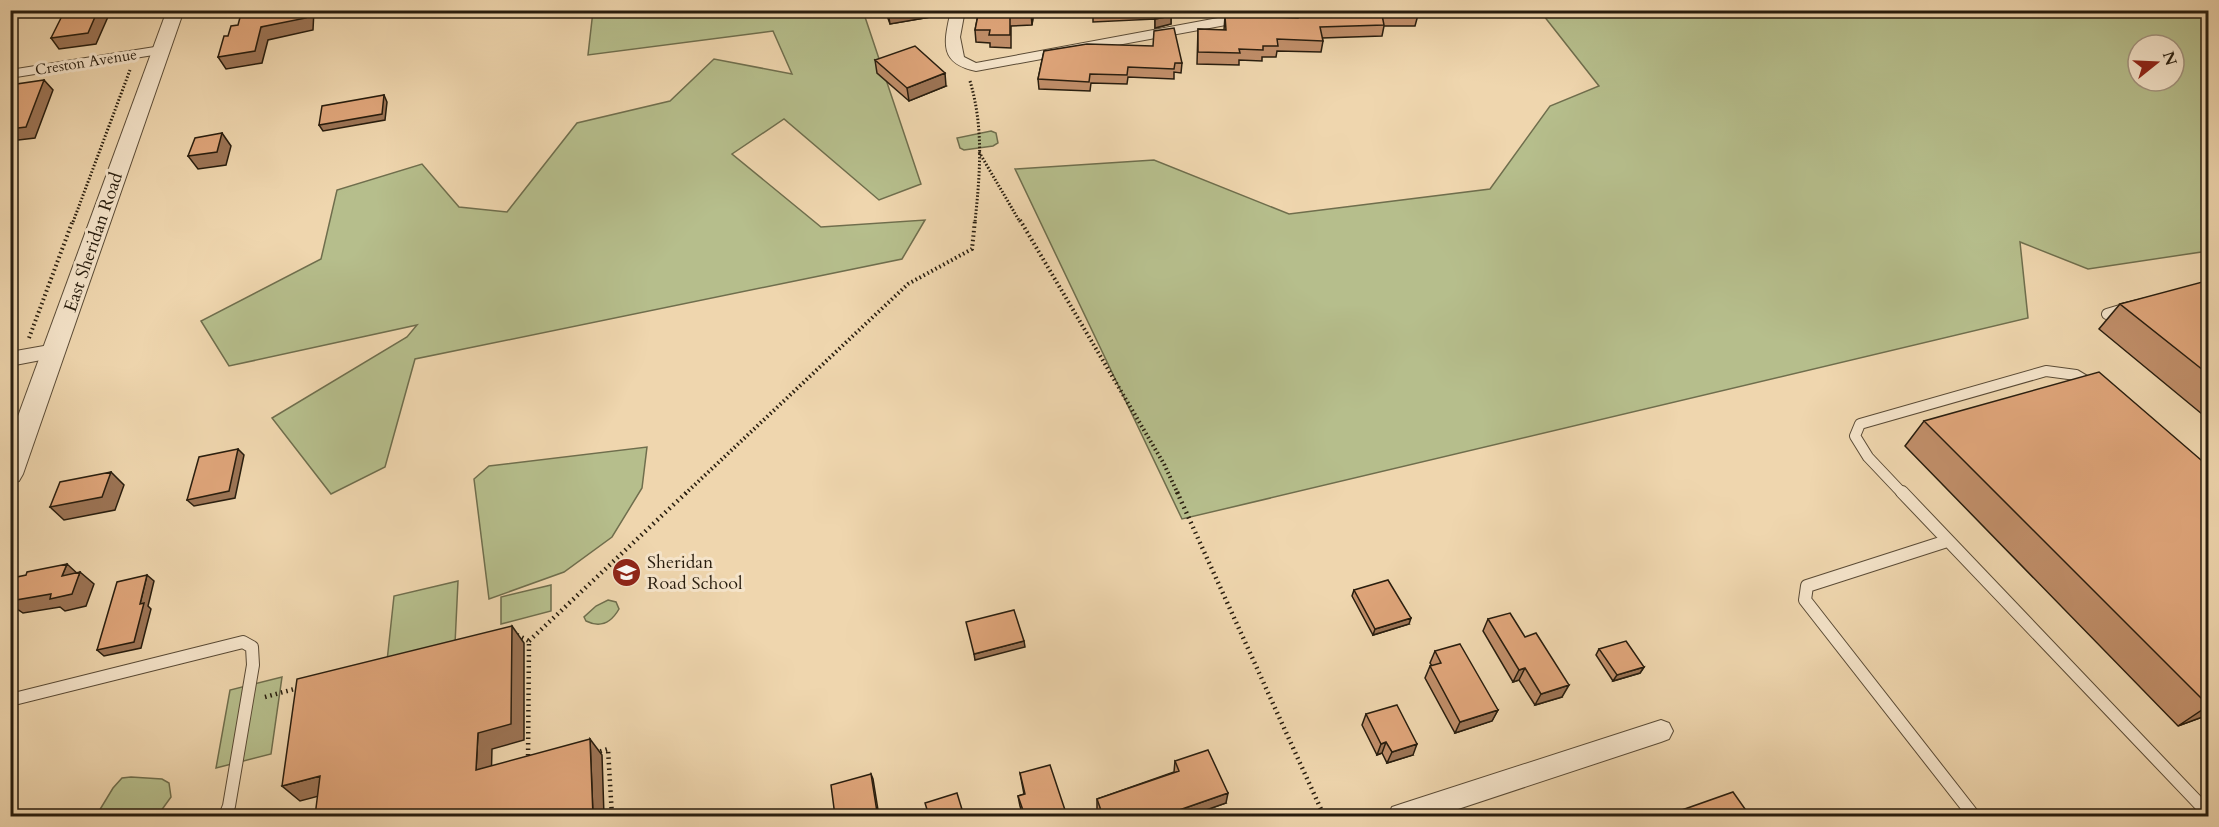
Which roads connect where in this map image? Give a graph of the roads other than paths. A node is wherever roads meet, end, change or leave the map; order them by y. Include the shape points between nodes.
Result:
1 (176, 10) edge
2 (958, 10) edge
3 (1198, 10) edge
4 (1286, 10) edge
5 (1208, 25) junction
6 (162, 50) junction
7 (10, 74) edge
8 (2141, 304) edge
9 (2107, 314) dead end
10 (55, 351) junction
11 (10, 359) edge
12 (2100, 389) edge
13 (10, 474) edge
14 (1947, 541) junction
15 (10, 700) edge
16 (1661, 731) dead end
17 (2208, 813) edge
18 (225, 816) edge
19 (1401, 816) edge
20 (1974, 816) edge

1 - 6 street, East Sheridan Road
2 - 5 street via 953,46 957,60 964,66 976,67
3 - 5 street
4 - 5 street
6 - 7 street, Creston Avenue
6 - 10 street, East Sheridan Road
8 - 9 lane
10 - 11 street
10 - 13 street, East Sheridan Road
12 - 14 lane via 2076,375 2046,370 1860,424 1855,436 1868,458
14 - 17 lane
14 - 20 lane via 1807,586 1805,600
15 - 18 lane via 243,642 252,647 253,664
16 - 19 street

